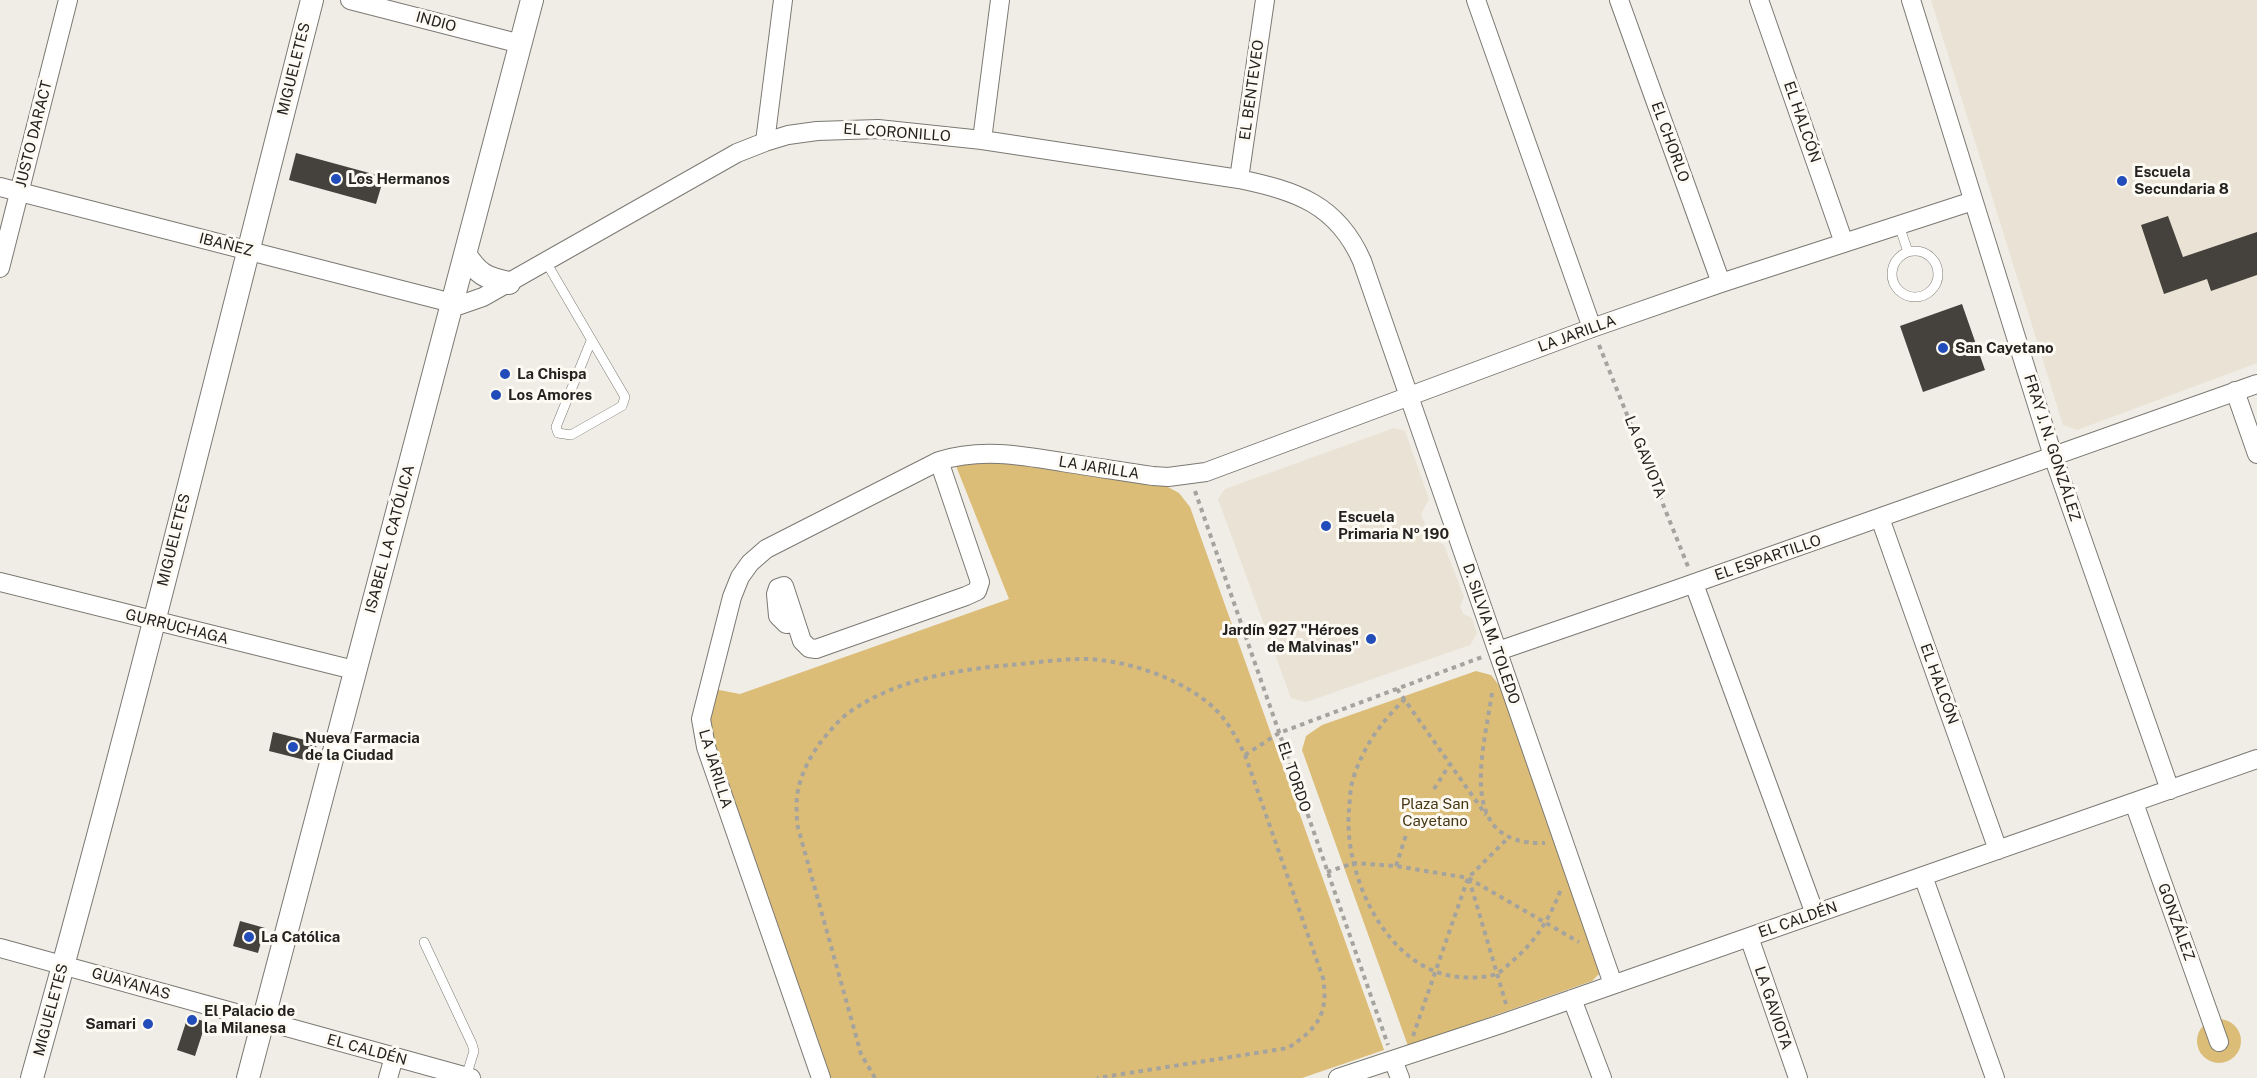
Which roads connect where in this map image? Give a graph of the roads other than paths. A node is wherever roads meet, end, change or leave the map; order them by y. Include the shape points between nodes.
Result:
1 (68, 0) edge
2 (312, 0) edge
3 (350, 0) edge
4 (532, 0) edge
5 (783, 0) edge
6 (1000, 0) edge
7 (1264, 0) edge
8 (1476, 0) edge
9 (1619, 0) edge
10 (1759, 0) edge
11 (1911, 0) edge
12 (521, 44) junction
13 (982, 140) junction
14 (765, 142) junction
15 (1239, 179) junction
16 (0, 187) edge
17 (20, 192) junction
18 (1973, 201) junction
19 (1899, 225) junction
20 (1844, 243) junction
21 (248, 250) junction
22 (1908, 252) junction
23 (465, 254) junction
24 (546, 262) junction
25 (0, 268) edge
26 (509, 283) junction
27 (1721, 283) junction
28 (451, 304) junction
29 (1592, 328) junction
30 (591, 341) junction
31 (2257, 384) edge
32 (2235, 392) junction
33 (1408, 395) junction
34 (2257, 454) edge
35 (2053, 456) junction
36 (939, 461) junction
37 (1880, 518) junction
38 (0, 582) edge
39 (1694, 584) junction
40 (152, 621) junction
41 (796, 623) dead end
42 (1498, 651) junction
43 (354, 670) junction
44 (2257, 759) edge
45 (2170, 790) junction
46 (2134, 803) junction
47 (1998, 850) junction
48 (1923, 876) junction
49 (1815, 914) junction
50 (1749, 937) junction
51 (424, 942) dead end
52 (0, 948) edge
53 (64, 965) junction
54 (1612, 984) junction
55 (1572, 999) junction
56 (263, 1022) junction
57 (2219, 1042) dead end
58 (394, 1057) junction
59 (1400, 1058) junction
60 (468, 1077) edge
61 (32, 1078) edge
62 (248, 1078) edge
63 (388, 1078) edge
64 (821, 1078) edge
65 (1338, 1078) edge
66 (1400, 1078) edge
67 (1602, 1078) edge
68 (1798, 1078) edge
69 (1995, 1078) edge

1 - 17 street, JUSTO DARACT
2 - 21 street, MIGUELETES
3 - 12 street, INDIO
4 - 12 street, ISABEL LA CATÓLICA
5 - 14 street
6 - 13 street
7 - 15 street, EL BENTEVEO
8 - 29 street
9 - 27 street, EL CHORLO
10 - 20 street, EL HALCÓN
11 - 18 street, FRAY J. N. GONZÁLEZ
12 - 23 street, ISABEL LA CATÓLICA
13 - 14 street, EL CORONILLO via 852,128
13 - 15 street, EL CORONILLO
14 - 24 street, EL CORONILLO via 738,153
15 - 33 street, D. SILVIA M. TOLEDO via 1299,195 1342,225 1362,261
16 - 17 street, IBAÑEZ
17 - 21 street, IBAÑEZ
17 - 25 street, JUSTO DARACT
18 - 19 street, LA JARILLA
18 - 35 street, FRAY J. N. GONZÁLEZ
19 - 20 street, LA JARILLA
19 - 22 lane
20 - 27 street, LA JARILLA
21 - 28 street, IBAÑEZ
21 - 40 street, MIGUELETES
22 - 22 lane via 1896,261 1895,285 1906,295 1922,296 1937,281 1937,267 1922,252
23 - 26 street via 475,269 490,279
23 - 28 street, ISABEL LA CATÓLICA
24 - 26 street, EL CORONILLO
24 - 30 lane
26 - 28 street, EL CORONILLO via 471,303
27 - 29 street, LA JARILLA
28 - 43 street, ISABEL LA CATÓLICA
29 - 33 street, LA JARILLA
30 - 30 lane via 625,397 622,406 571,435 558,434 556,427
31 - 32 street, EL ESPARTILLO
32 - 34 street
32 - 35 street, EL ESPARTILLO
33 - 36 street, LA JARILLA via 1228,466 1189,475 1153,476 982,453
33 - 42 street, D. SILVIA M. TOLEDO
35 - 37 street, EL ESPARTILLO
35 - 45 street, FRAY J. N. GONZÁLEZ
36 - 41 street via 980,582 976,591 816,649 808,648 802,641
36 - 64 street, LA JARILLA via 766,549 750,563 732,597 701,719 706,747
37 - 39 street, EL ESPARTILLO
37 - 47 street, EL HALCÓN
38 - 40 street, GURRUCHAGA
39 - 42 street, EL ESPARTILLO
39 - 49 street
40 - 43 street, GURRUCHAGA
40 - 53 street, MIGUELETES
42 - 54 street, D. SILVIA M. TOLEDO
43 - 56 street, ISABEL LA CATÓLICA
44 - 45 street, EL CALDÉN
45 - 46 street, EL CALDÉN
46 - 47 street, EL CALDÉN
46 - 57 street, GONZÁLEZ
47 - 48 street, EL CALDÉN
48 - 49 street, EL CALDÉN
48 - 69 street
49 - 50 street, EL CALDÉN
50 - 54 street, EL CALDÉN
50 - 68 street, LA GAVIOTA
51 - 60 lane via 472,1044
52 - 53 street, GUAYANAS
53 - 56 street, GUAYANAS
53 - 61 street, MIGUELETES
54 - 55 street, EL CALDÉN
55 - 59 street, EL CALDÉN
55 - 67 street
56 - 58 street, EL CALDÉN
56 - 62 street, ISABEL LA CATÓLICA
58 - 60 street, EL CALDÉN
58 - 63 street
59 - 65 street, EL CALDÉN
59 - 66 street

